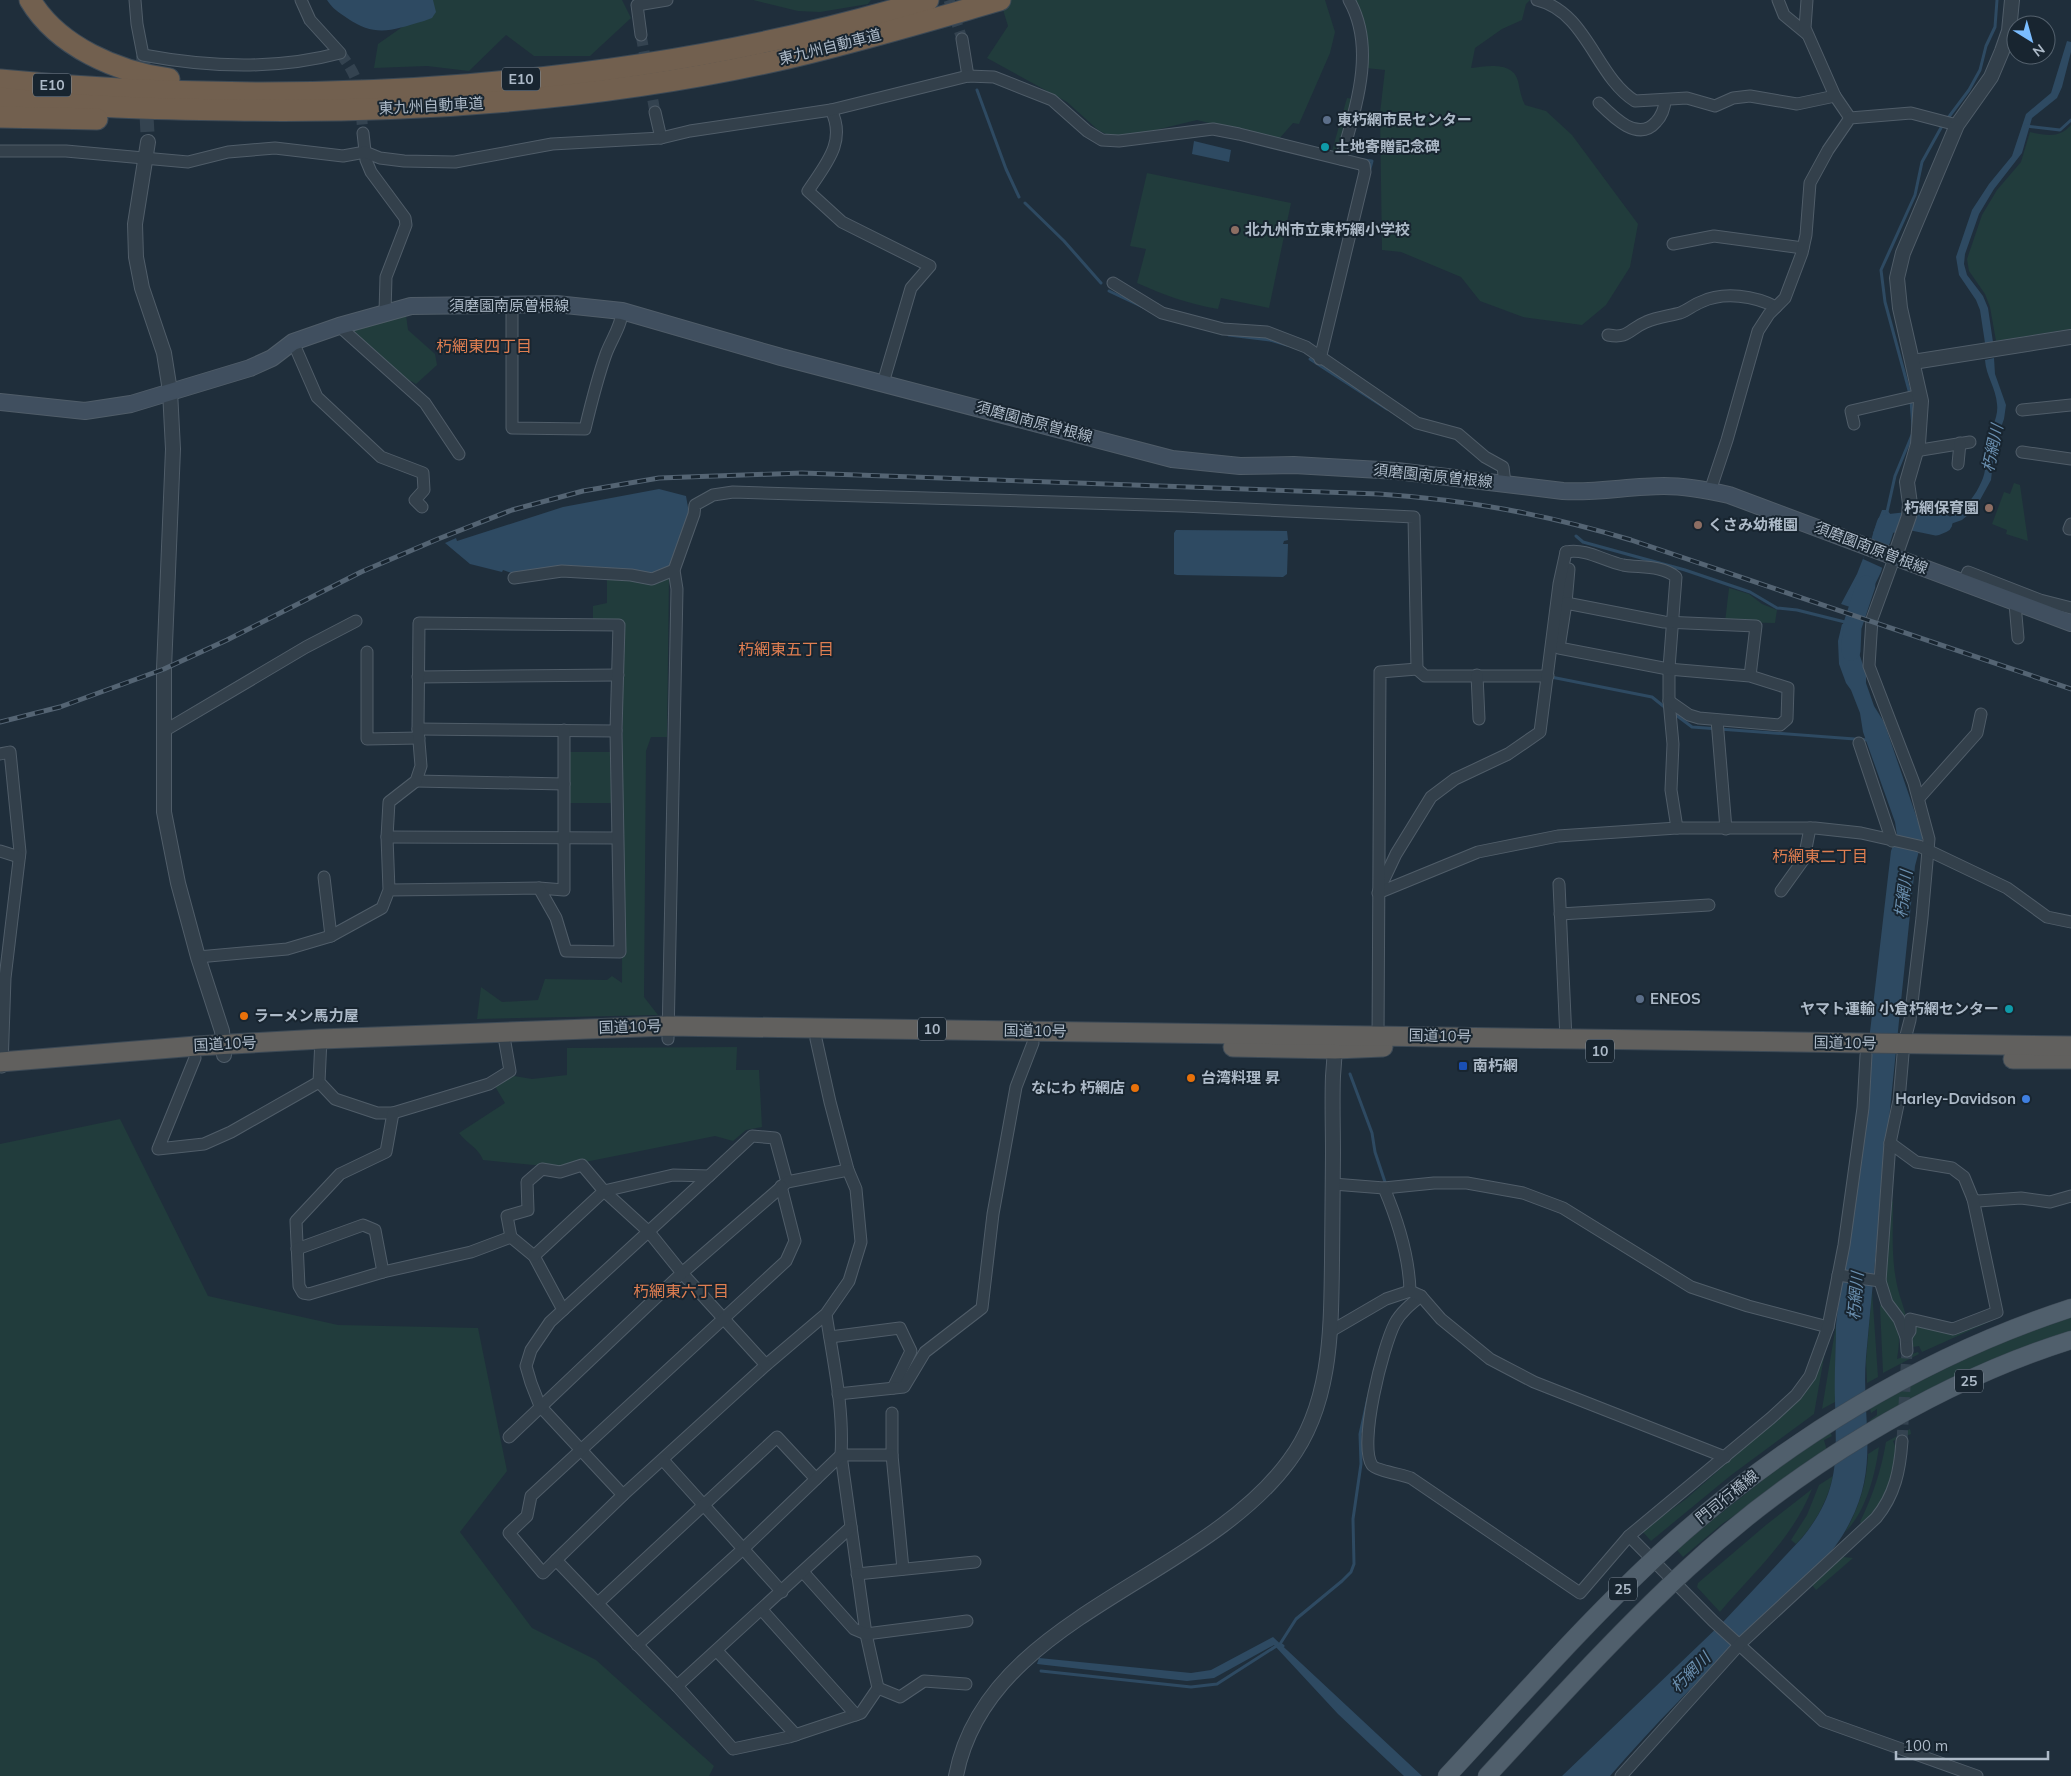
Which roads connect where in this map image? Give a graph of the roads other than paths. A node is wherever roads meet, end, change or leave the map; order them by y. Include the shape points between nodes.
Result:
1 (30, 0) edge
2 (135, 0) edge
3 (301, 0) edge
4 (667, 0) edge
5 (928, 0) edge
6 (1000, 0) edge
7 (1349, 0) edge
8 (1537, 0) edge
9 (1778, 0) edge
10 (1806, 0) edge
11 (2012, 0) edge
12 (1807, 34) junction
13 (641, 35) tunnel mouth
14 (962, 39) tunnel mouth
15 (968, 76) junction
16 (0, 80) edge
17 (393, 88) junction
18 (1835, 96) junction
19 (0, 98) edge
20 (1665, 100) junction
21 (1599, 103) dead end
22 (831, 110) junction
23 (320, 112) junction
24 (655, 112) tunnel mouth
25 (0, 117) edge
26 (1850, 118) junction
27 (1949, 123) junction
28 (363, 132) tunnel mouth
29 (661, 138) junction
30 (148, 142) tunnel mouth
31 (0, 151) edge
32 (365, 152) junction
33 (147, 159) junction
34 (1341, 159) junction
35 (1674, 244) dead end
36 (1803, 248) junction
37 (1113, 283) dead end
38 (512, 306) junction
39 (1776, 307) junction
40 (622, 311) junction
41 (385, 312) junction
42 (338, 326) junction
43 (1608, 335) dead end
44 (2071, 340) edge
45 (292, 342) junction
46 (1320, 359) junction
47 (1913, 362) junction
48 (883, 383) junction
49 (170, 391) junction
50 (1914, 396) junction
51 (0, 402) edge
52 (2071, 405) edge
53 (2022, 410) dead end
54 (1854, 424) dead end
55 (1915, 451) junction
56 (2022, 452) dead end
57 (459, 454) dead end
58 (2071, 459) edge
59 (1958, 464) dead end
60 (1504, 483) junction
61 (1710, 491) junction
62 (422, 507) dead end
63 (2071, 524) edge
64 (2071, 529) edge
65 (1566, 552) junction
66 (1893, 555) junction
67 (674, 570) junction
68 (514, 578) dead end
69 (1963, 583) junction
70 (1566, 603) junction
71 (2016, 604) junction
72 (2071, 608) edge
73 (356, 621) dead end
74 (1672, 622) junction
75 (2071, 623) edge
76 (2018, 638) dead end
77 (367, 652) dead end
78 (1417, 669) junction
79 (1668, 669) junction
80 (1477, 675) junction
81 (618, 676) junction
82 (1548, 676) junction
83 (1750, 676) junction
84 (418, 677) junction
85 (1669, 702) junction
86 (1981, 714) dead end
87 (1479, 719) dead end
88 (1718, 726) junction
89 (564, 730) junction
90 (164, 731) junction
91 (616, 731) junction
92 (418, 734) junction
93 (1859, 743) dead end
94 (0, 754) edge
95 (416, 781) junction
96 (564, 784) junction
97 (1919, 798) junction
98 (1677, 828) junction
99 (1810, 828) junction
100 (1726, 829) junction
101 (387, 837) junction
102 (563, 838) junction
103 (616, 838) junction
104 (1892, 841) junction
105 (1924, 848) junction
106 (0, 851) edge
107 (19, 857) junction
108 (324, 877) dead end
109 (1559, 884) dead end
110 (539, 888) junction
111 (389, 890) junction
112 (1781, 891) dead end
113 (1378, 893) junction
114 (1709, 905) dead end
115 (1560, 914) junction
116 (2071, 922) edge
117 (331, 936) junction
118 (198, 957) junction
119 (2, 978) edge
120 (668, 1032) junction
121 (503, 1037) junction
122 (1566, 1039) junction
123 (816, 1040) junction
124 (1378, 1041) junction
125 (1335, 1042) junction
126 (1033, 1043) junction
127 (321, 1044) junction
128 (2071, 1046) edge
129 (1866, 1049) junction
130 (224, 1050) junction
131 (1904, 1050) junction
132 (195, 1058) junction
133 (2071, 1059) edge
134 (1, 1066) edge
135 (320, 1082) junction
136 (393, 1113) junction
137 (1890, 1143) junction
138 (848, 1170) junction
139 (708, 1176) junction
140 (784, 1184) junction
141 (1333, 1184) junction
142 (1384, 1188) junction
143 (604, 1192) junction
144 (2071, 1196) edge
145 (1973, 1199) junction
146 (649, 1232) junction
147 (511, 1237) junction
148 (297, 1249) junction
149 (534, 1256) junction
150 (383, 1272) junction
151 (682, 1273) junction
152 (1841, 1276) junction
153 (1875, 1280) junction
154 (1410, 1291) junction
155 (1422, 1296) junction
156 (2071, 1308) edge
157 (563, 1310) junction
158 (826, 1314) junction
159 (724, 1319) junction
160 (1828, 1328) junction
161 (1330, 1331) junction
162 (830, 1337) junction
163 (1906, 1337) junction
164 (2071, 1340) edge
165 (1907, 1352) tunnel mouth
166 (766, 1365) junction
167 (893, 1388) junction
168 (838, 1394) junction
169 (540, 1406) junction
170 (892, 1413) dead end
171 (509, 1437) dead end
172 (1902, 1441) tunnel mouth
173 (581, 1451) junction
174 (841, 1455) junction
175 (892, 1455) junction
176 (1725, 1457) junction
177 (662, 1460) junction
178 (816, 1479) junction
179 (623, 1495) junction
180 (704, 1506) junction
181 (851, 1527) junction
182 (1629, 1536) junction
183 (743, 1549) junction
184 (556, 1560) junction
185 (1653, 1560) junction
186 (975, 1562) dead end
187 (903, 1569) junction
188 (802, 1572) junction
189 (857, 1574) junction
190 (1674, 1580) junction
191 (782, 1592) junction
192 (598, 1603) junction
193 (762, 1610) junction
194 (967, 1622) dead end
195 (866, 1634) junction
196 (637, 1645) junction
197 (1739, 1645) junction
198 (717, 1650) junction
199 (966, 1684) dead end
200 (677, 1686) junction
201 (878, 1688) junction
202 (856, 1715) junction
203 (796, 1735) junction
204 (956, 1776) edge
205 (1446, 1776) edge
206 (1488, 1776) edge
207 (1621, 1776) edge
208 (1977, 1776) edge

1 - 17 highway via 54,26 90,55 145,76 204,84
2 - 3 street via 144,55 178,62 256,64 312,60 340,52 310,20
4 - 13 street via 637,5
5 - 17 highway, 東九州自動車道 / E10 via 768,40 662,60 565,75
6 - 23 highway, 東九州自動車道 / E10 via 892,32 779,60 674,80 452,107
7 - 34 street via 1355,11 1361,40 1361,83
8 - 20 street via 1552,5 1569,18 1626,96 1635,101
9 - 12 street via 1784,15
10 - 12 street
11 - 27 street via 2009,31 1991,77
12 - 18 street
14 - 15 street
15 - 22 street
15 - 34 street via 994,77 1052,100 1102,140 1119,141 1213,129
16 - 17 highway, 東九州自動車道 / E10 via 105,89 200,91 313,92
18 - 20 street via 1797,104 1750,96 1733,98 1715,106 1687,98
18 - 26 street
19 - 23 highway, 東九州自動車道 / E10 via 116,107
20 - 21 street via 1659,119 1644,129 1624,125
22 - 29 street
22 - 48 street via 836,121 836,145 808,192 842,222 930,266 911,288
23 - 25 highway via 145,120
24 - 29 street
26 - 27 street via 1912,113
26 - 36 street via 1810,183
27 - 47 street via 1897,278 1900,308
28 - 32 street
29 - 32 street via 552,144 455,162 404,161
30 - 33 street
31 - 33 street via 66,151
32 - 33 street via 343,156 249,148 188,162
32 - 41 street via 371,172 406,224 386,277
33 - 49 street via 135,224 136,257 142,288 164,353
34 - 46 street via 1364,165 1365,172
35 - 36 street via 1706,236
36 - 39 street via 1785,298
37 - 46 street via 1162,313 1223,329 1267,332 1306,347
38 - 40 main road, 須磨園南原曽根線 via 556,304
38 - 40 street via 512,428 586,429 597,378
38 - 41 main road, 須磨園南原曽根線 via 411,306
39 - 43 street via 1762,300 1744,297 1712,299 1701,301 1680,313 1648,321 1624,336
39 - 61 street via 1758,331
40 - 48 main road, 須磨園南原曽根線
41 - 42 main road, 須磨園南原曽根線
42 - 45 main road, 須磨園南原曽根線
42 - 57 street via 425,403
44 - 47 street
45 - 49 main road, 須磨園南原曽根線 via 272,358 250,368
45 - 62 street via 317,398 381,457 423,473 424,490 415,500
46 - 60 street via 1417,423 1458,434 1485,457 1503,467
47 - 50 street
48 - 60 main road, 須磨園南原曽根線 via 1172,459 1240,466 1397,470
49 - 51 main road, 須磨園南原曽根線 via 131,404 84,411
49 - 90 street via 173,449
50 - 54 street via 1851,410
50 - 55 street via 1921,421
52 - 53 street
55 - 59 street via 1965,443
55 - 66 street via 1907,482 1910,504 1907,522
56 - 58 street
60 - 61 main road, 須磨園南原曽根線 via 1582,492 1664,486
61 - 66 main road, 須磨園南原曽根線
63 - 64 street
65 - 70 street via 1569,561
65 - 74 street via 1582,552 1673,575 1677,583
65 - 82 street
66 - 69 main road, 須磨園南原曽根線
66 - 97 street via 1872,619 1869,666
67 - 68 street via 652,579 562,571
67 - 78 street via 695,505 713,495 733,492 1183,506 1414,517
67 - 120 street via 677,589
69 - 71 main road, 須磨園南原曽根線
69 - 72 street via 1968,572 2040,600
70 - 74 street
70 - 79 street via 1559,648
71 - 75 main road, 須磨園南原曽根線
71 - 76 street
73 - 90 street via 306,646
74 - 79 street
74 - 83 street via 1756,626
77 - 92 street via 368,739
78 - 80 street via 1425,676
78 - 113 street via 1380,672
79 - 83 street
79 - 85 street
80 - 82 street
80 - 87 street
81 - 84 street
81 - 84 street via 619,625 419,623
81 - 91 street
82 - 113 street via 1540,732 1508,754 1455,779 1430,797 1400,847
83 - 88 street via 1788,688 1788,719 1780,725
84 - 92 street
85 - 88 street via 1689,715
85 - 98 street via 1672,790
86 - 97 street via 1977,733
88 - 100 street
89 - 91 street
89 - 92 street
89 - 96 street
90 - 118 street via 164,812 178,883
91 - 103 street
92 - 95 street via 422,766
93 - 104 street
94 - 107 street via 10,752
95 - 96 street
95 - 101 street via 389,802
96 - 102 street
97 - 105 street via 1929,839
98 - 100 street
98 - 113 street via 1558,836 1478,852
99 - 100 street
99 - 104 street via 1861,833
99 - 112 street via 1804,859
101 - 102 street
101 - 111 street
102 - 103 street
102 - 110 street via 564,890
103 - 110 street via 620,952 566,951 556,918
104 - 105 street
105 - 116 street via 2008,888 2046,917
105 - 131 street via 1920,937
106 - 107 street
107 - 119 street
108 - 117 street
109 - 115 street
110 - 111 street
111 - 117 street via 382,908
113 - 124 street
114 - 115 street
115 - 122 street
117 - 118 street via 287,949
118 - 130 street via 222,1031
119 - 134 street
120 - 121 highway, 国道10号 / 10
120 - 123 highway, 国道10号 / 10
120 - 125 highway, 国道10号 / 10
121 - 127 highway, 国道10号 / 10
121 - 136 street via 510,1071 489,1084
122 - 124 highway, 国道10号 / 10
122 - 129 highway, 国道10号 / 10
123 - 126 highway, 国道10号 / 10
123 - 138 street
124 - 125 highway, 国道10号 / 10
124 - 129 highway, 国道10号 / 10
125 - 126 highway, 国道10号 / 10
125 - 141 street
126 - 167 street via 1016,1087 993,1214 982,1308 925,1352 904,1387
127 - 130 highway, 国道10号 / 10
127 - 135 street
128 - 131 highway, 国道10号 / 10
129 - 131 highway, 国道10号 / 10
129 - 152 street via 1863,1108
130 - 132 highway, 国道10号 / 10
130 - 134 highway, 国道10号 / 10
131 - 133 highway, 国道10号 / 10
131 - 137 street
132 - 134 highway, 国道10号 / 10
132 - 135 street via 158,1150 204,1144
135 - 136 street via 335,1099 377,1114
136 - 148 street via 386,1152 340,1174 296,1221
137 - 145 street via 1916,1162 1952,1168 1964,1177
137 - 153 street
138 - 140 street
138 - 158 street via 856,1189 861,1242 849,1281
139 - 140 street via 752,1136 767,1137 775,1138
139 - 143 street via 673,1175
139 - 146 street
140 - 151 street
140 - 159 street via 795,1241 786,1261
141 - 142 street
141 - 161 street
142 - 154 street via 1402,1238 1410,1274
142 - 160 street via 1467,1183 1523,1193 1563,1208 1691,1287
143 - 146 street
143 - 147 street via 582,1165 560,1172 542,1168 527,1182 528,1210 507,1216
143 - 149 street
144 - 145 street via 2050,1202 2021,1198 1983,1202
145 - 163 street via 1997,1312 1953,1329 1910,1319 1910,1331
146 - 151 street
146 - 157 street
147 - 149 street
147 - 150 street via 457,1256
148 - 150 street via 363,1226 375,1230
148 - 150 street via 299,1286 303,1293
149 - 157 street
151 - 159 street
151 - 169 street
152 - 153 street
152 - 160 street
153 - 163 street
154 - 155 street
154 - 161 street via 1386,1299
155 - 176 street via 1441,1318 1490,1360 1534,1382
155 - 182 street via 1406,1308 1395,1324 1382,1362 1371,1406 1368,1438 1371,1464 1376,1469 1412,1478 1580,1593
156 - 185 main road, 門司行橋線 / 25 via 1991,1337 1869,1398 1754,1474
157 - 169 street via 550,1322 531,1350 526,1366
158 - 162 street
158 - 166 street
159 - 166 street
159 - 173 street
160 - 176 street via 1810,1376 1796,1395
161 - 204 street via 1324,1383 1311,1421 1290,1460 1260,1495 1230,1522 1041,1645 1008,1675 975,1723
162 - 167 street via 900,1328 911,1351
162 - 168 street
163 - 165 street
164 - 190 main road, 門司行橋線 / 25 via 1962,1384 1871,1432 1828,1458 1765,1504
166 - 177 street
167 - 168 street
168 - 174 street
169 - 171 street
169 - 173 street
170 - 175 street
172 - 197 street via 1901,1465 1888,1503
173 - 179 street
173 - 184 street via 531,1496 527,1516 508,1533 542,1573
174 - 175 street
174 - 178 street
174 - 181 street
175 - 187 street
176 - 182 street
177 - 179 street
177 - 180 street
178 - 180 street via 777,1438
178 - 183 street
179 - 184 street
180 - 183 street
180 - 192 street
181 - 188 street
181 - 189 street
182 - 185 street
183 - 191 street
183 - 196 street
184 - 192 street
185 - 190 street
185 - 205 main road, 門司行橋線 / 25
186 - 187 street
187 - 189 street
188 - 191 street
188 - 195 street via 854,1630
189 - 195 street
190 - 197 street
190 - 206 main road, 門司行橋線 / 25
191 - 193 street
192 - 196 street
193 - 198 street
193 - 202 street
194 - 195 street
195 - 201 street
196 - 200 street
197 - 207 street
197 - 208 street via 1823,1721
198 - 200 street
198 - 203 street
199 - 201 street via 924,1681 900,1697
200 - 203 street via 733,1750
201 - 202 street via 861,1713
202 - 203 street

